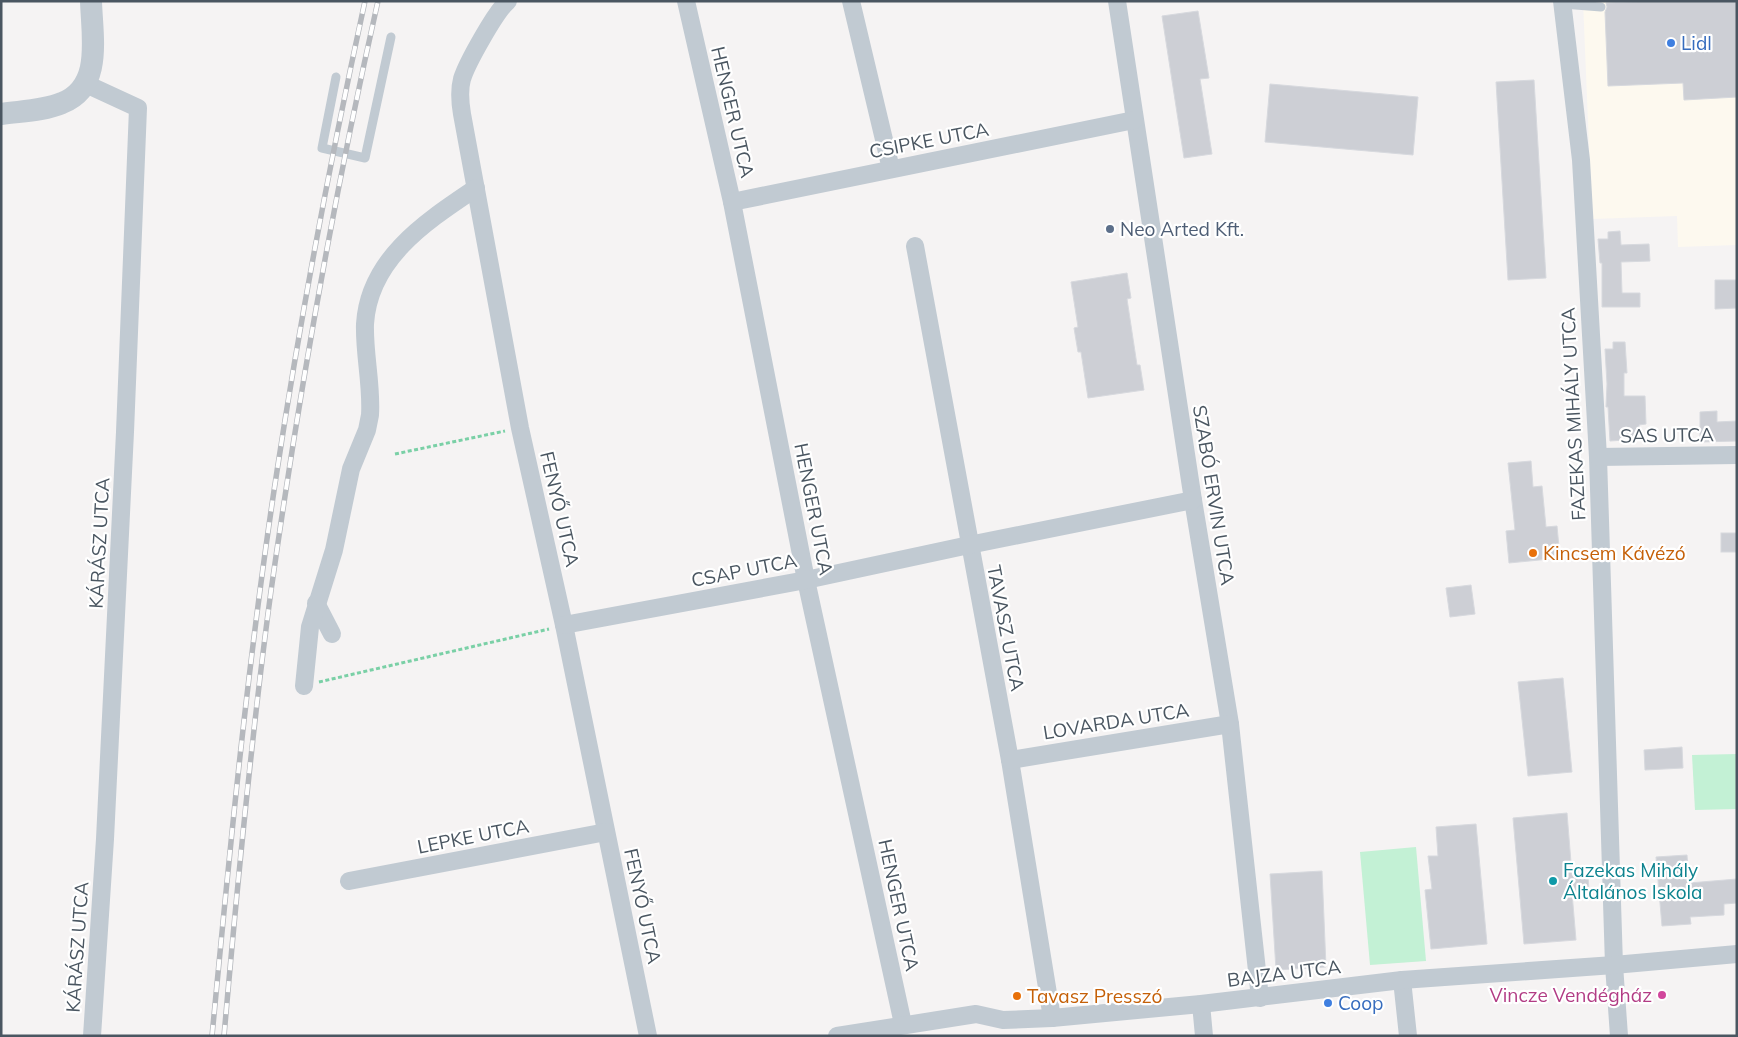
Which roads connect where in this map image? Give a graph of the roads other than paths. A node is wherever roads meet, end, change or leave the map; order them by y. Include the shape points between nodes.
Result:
1 (91, 1) edge
2 (508, 1) edge
3 (686, 1) edge
4 (851, 1) edge
5 (1117, 1) edge
6 (1562, 3) edge
7 (1601, 7) dead end
8 (391, 37) dead end
9 (336, 77) dead end
10 (86, 84) junction
11 (1, 114) edge
12 (1134, 120) junction
13 (891, 169) junction
14 (476, 188) junction
15 (732, 202) junction
16 (915, 246) dead end
17 (1737, 455) edge
18 (1598, 457) junction
19 (1193, 500) junction
20 (969, 545) junction
21 (806, 580) junction
22 (316, 603) junction
23 (564, 625) junction
24 (332, 634) dead end
25 (304, 686) road end
26 (1230, 724) junction
27 (1010, 760) junction
28 (606, 832) junction
29 (349, 881) dead end
30 (1737, 954) edge
31 (1614, 965) junction
32 (1402, 980) junction
33 (1260, 998) junction
34 (1201, 1004) junction
35 (1052, 1018) junction
36 (903, 1024) junction
37 (1004, 1028) edge
38 (92, 1036) edge
39 (648, 1036) edge
40 (838, 1036) edge
41 (1204, 1036) edge
42 (1408, 1036) edge
43 (1619, 1036) edge

1 - 10 street via 92,56
2 - 14 street, FENYŐ UTCA via 499,10 462,80 462,114
3 - 15 street, HENGER UTCA
4 - 13 street
5 - 12 street, SZABÓ ERVIN UTCA
6 - 7 lane
6 - 18 street, FAZEKAS MIHÁLY UTCA via 1580,160
8 - 9 lane via 365,158 322,148
10 - 11 street via 63,103
10 - 38 street, KÁRÁSZ UTCA via 138,108 105,839
12 - 13 street, CSIPKE UTCA
12 - 19 street, SZABÓ ERVIN UTCA
13 - 15 street, CSIPKE UTCA
14 - 22 street via 434,216 406,241 375,281 365,325 370,415 351,468 334,550
14 - 23 street, FENYŐ UTCA via 520,428
15 - 21 street, HENGER UTCA
16 - 20 street, TAVASZ UTCA
17 - 18 street, SAS UTCA
18 - 31 street, FAZEKAS MIHÁLY UTCA
19 - 20 street, CSAP UTCA
19 - 26 street, SZABÓ ERVIN UTCA
20 - 21 street, CSAP UTCA
20 - 27 street, TAVASZ UTCA
21 - 23 street, CSAP UTCA
21 - 36 street, HENGER UTCA
22 - 24 street
22 - 25 street via 310,627
23 - 28 street, FENYŐ UTCA
26 - 27 street, LOVARDA UTCA
26 - 33 street, SZABÓ ERVIN UTCA
27 - 35 street, TAVASZ UTCA
28 - 29 street, LEPKE UTCA
28 - 39 street, FENYŐ UTCA
30 - 31 street, BAJZA UTCA
31 - 32 street, BAJZA UTCA
31 - 43 street, FAZEKAS MIHÁLY UTCA
32 - 33 street, BAJZA UTCA
32 - 42 street
33 - 34 street, BAJZA UTCA
34 - 35 street, BAJZA UTCA
34 - 41 street
35 - 37 street, BAJZA UTCA
36 - 37 street, BAJZA UTCA via 976,1014
36 - 40 street, BAJZA UTCA

